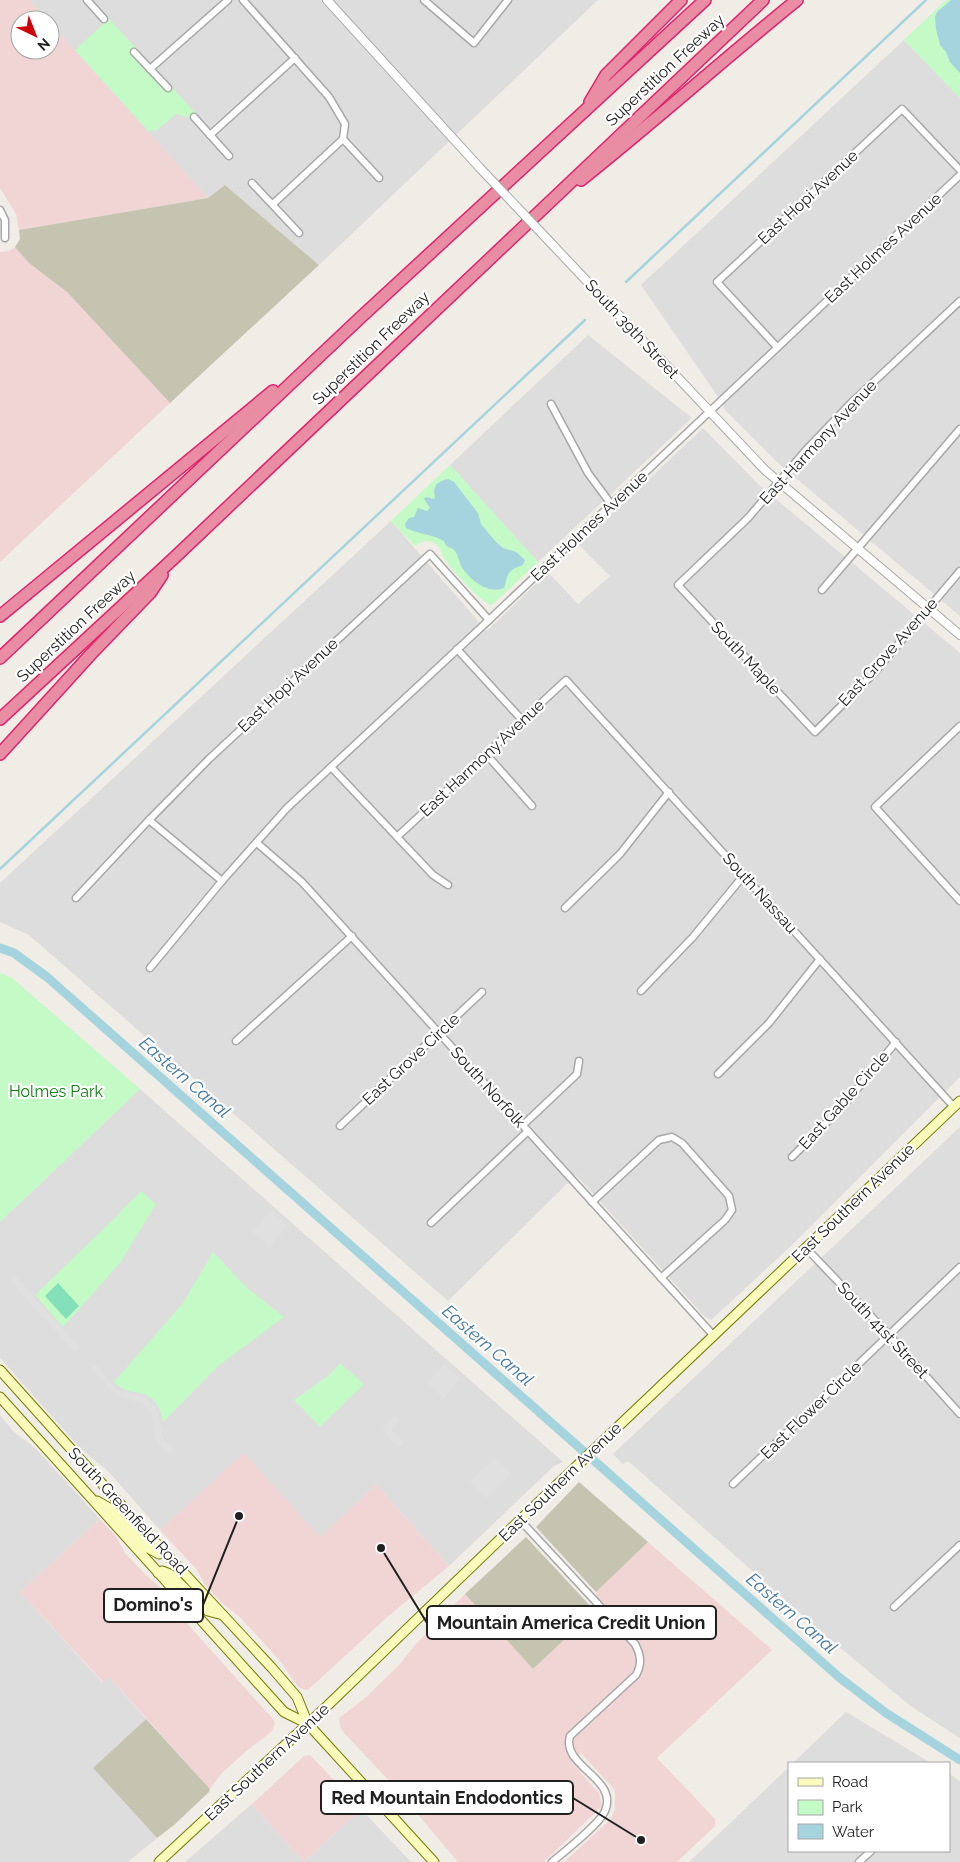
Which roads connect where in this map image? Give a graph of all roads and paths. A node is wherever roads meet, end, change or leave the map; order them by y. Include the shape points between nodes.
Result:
1 (88, 0) edge
2 (228, 0) edge
3 (244, 0) edge
4 (327, 0) edge
5 (424, 0) edge
6 (508, 0) edge
7 (681, 0) edge
8 (705, 0) edge
9 (763, 0) edge
10 (797, 0) edge
11 (104, 19) dead end
12 (134, 52) dead end
13 (295, 58) junction
14 (150, 69) junction
15 (168, 88) dead end
16 (582, 114) junction
17 (194, 117) dead end
18 (210, 135) junction
19 (343, 139) junction
20 (229, 156) dead end
21 (960, 170) edge
22 (960, 175) edge
23 (379, 178) dead end
24 (252, 183) dead end
25 (272, 204) junction
26 (0, 210) edge
27 (299, 233) dead end
28 (516, 233) junction
29 (4, 238) dead end
30 (960, 302) edge
31 (334, 341) junction
32 (777, 347) junction
33 (551, 404) dead end
34 (710, 412) junction
35 (960, 429) edge
36 (778, 482) junction
37 (612, 504) junction
38 (858, 548) junction
39 (173, 559) junction
40 (960, 571) edge
41 (678, 585) joint
42 (822, 590) dead end
43 (928, 608) junction
44 (0, 616) edge
45 (489, 620) junction
46 (960, 635) edge
47 (458, 649) junction
48 (0, 658) edge
49 (566, 680) joint
50 (0, 719) edge
51 (523, 721) junction
52 (960, 726) edge
53 (815, 732) joint
54 (0, 754) edge
55 (486, 754) junction
56 (331, 767) junction
57 (669, 792) junction
58 (532, 806) dead end
59 (149, 820) junction
60 (398, 836) junction
61 (257, 842) junction
62 (744, 875) junction
63 (222, 881) junction
64 (448, 885) dead end
65 (76, 898) dead end
66 (960, 901) edge
67 (565, 908) dead end
68 (352, 936) junction
69 (820, 959) junction
70 (150, 968) dead end
71 (641, 991) dead end
72 (482, 992) dead end
73 (439, 1033) junction
74 (236, 1041) dead end
75 (896, 1042) junction
76 (579, 1061) dead end
77 (718, 1074) dead end
78 (957, 1104) edge
79 (523, 1125) junction
80 (340, 1126) dead end
81 (528, 1132) junction
82 (792, 1157) dead end
83 (592, 1202) junction
84 (431, 1223) dead end
85 (806, 1248) junction
86 (960, 1268) edge
87 (661, 1278) junction
88 (889, 1335) junction
89 (714, 1336) junction
90 (0, 1370) edge
91 (0, 1397) edge
92 (960, 1414) edge
93 (733, 1484) dead end
94 (90, 1498) junction
95 (520, 1520) junction
96 (960, 1545) edge
97 (165, 1552) junction
98 (158, 1573) junction
99 (894, 1607) dead end
100 (223, 1615) junction
101 (308, 1724) junction
102 (870, 1852) edge
103 (158, 1862) edge
104 (434, 1862) edge
105 (552, 1862) edge
106 (859, 1862) edge

1 - 11 street
2 - 14 street
3 - 13 street
4 - 34 street, South 39th Street, bridge
5 - 6 street via 474,43
7 - 16 highway via 606,75
8 - 16 highway, Superstition Freeway
9 - 28 highway, Superstition Freeway
10 - 28 highway
12 - 14 street
13 - 18 street
13 - 19 street via 329,97 345,124
14 - 15 street
16 - 31 highway, Superstition Freeway
17 - 18 street
18 - 20 street
19 - 23 street
19 - 25 street
21 - 32 street, East Hopi Avenue via 902,109 717,282
22 - 32 street, East Holmes Avenue
24 - 25 street
25 - 27 street
26 - 29 street via 4,220
28 - 39 highway, Superstition Freeway
30 - 36 street, East Harmony Avenue via 850,404
31 - 44 highway
31 - 48 highway, Superstition Freeway
32 - 34 street, East Holmes Avenue
33 - 37 street via 588,473
34 - 36 street, South 39th Street
34 - 37 street, East Holmes Avenue
35 - 38 street
36 - 38 street, South 39th Street
36 - 41 street, East Harmony Avenue via 736,530
37 - 45 street, East Holmes Avenue
38 - 42 street
38 - 43 street, South 39th Street
39 - 50 highway, Superstition Freeway
39 - 54 highway via 150,593
40 - 43 street, East Grove Avenue
41 - 53 street, South Maple
43 - 46 street, South 39th Street
43 - 53 street, East Grove Avenue via 874,673
45 - 47 street, East Holmes Avenue
45 - 59 street, East Hopi Avenue via 430,554 209,759
47 - 51 street
47 - 56 street, East Holmes Avenue
49 - 51 street, East Harmony Avenue
49 - 57 street, South Nassau
51 - 55 street, East Harmony Avenue
52 - 66 street via 875,807
55 - 58 street
55 - 60 street, East Harmony Avenue
56 - 60 street
56 - 61 street, East Holmes Avenue via 287,808
57 - 62 street, South Nassau
57 - 67 street via 620,854
59 - 63 street
59 - 65 street, East Hopi Avenue
60 - 64 street via 433,875
61 - 63 street, East Holmes Avenue
61 - 68 street, South Norfolk via 302,882
62 - 69 street, South Nassau
62 - 71 street via 693,937
63 - 70 street, East Holmes Avenue
68 - 73 street, South Norfolk
68 - 74 street
69 - 75 street, South Nassau
69 - 77 street via 769,1023
72 - 73 street, East Grove Circle
73 - 79 street, South Norfolk
73 - 80 street, East Grove Circle
75 - 78 street, South Nassau
75 - 82 street, East Gable Circle via 843,1106
76 - 79 street via 578,1074
78 - 85 main road, East Southern Avenue
79 - 81 street, South Norfolk
81 - 83 street, South Norfolk
81 - 84 street
83 - 87 street, South Norfolk
83 - 87 street via 659,1140 672,1137 682,1143 729,1196 732,1210
85 - 88 street, South 41st Street
85 - 89 main road, East Southern Avenue
86 - 88 street, East Flower Circle
87 - 89 street, South Norfolk
88 - 92 street, South 41st Street
88 - 93 street, East Flower Circle
89 - 95 main road, East Southern Avenue
90 - 97 main road, South Greenfield Road
91 - 94 main road, South Greenfield Road
94 - 97 main road via 111,1509 150,1550 159,1554
94 - 98 main road, South Greenfield Road
95 - 101 main road, East Southern Avenue
95 - 105 street via 635,1644 641,1662 636,1675 570,1736 570,1753 604,1788 607,1797 605,1810 599,1819
96 - 99 street
97 - 100 main road, South Greenfield Road
98 - 100 main road via 170,1574 208,1611
98 - 101 main road, South Greenfield Road via 284,1712
100 - 101 main road, South Greenfield Road via 297,1697
101 - 103 main road, East Southern Avenue
101 - 104 main road, South Greenfield Road
102 - 106 street

